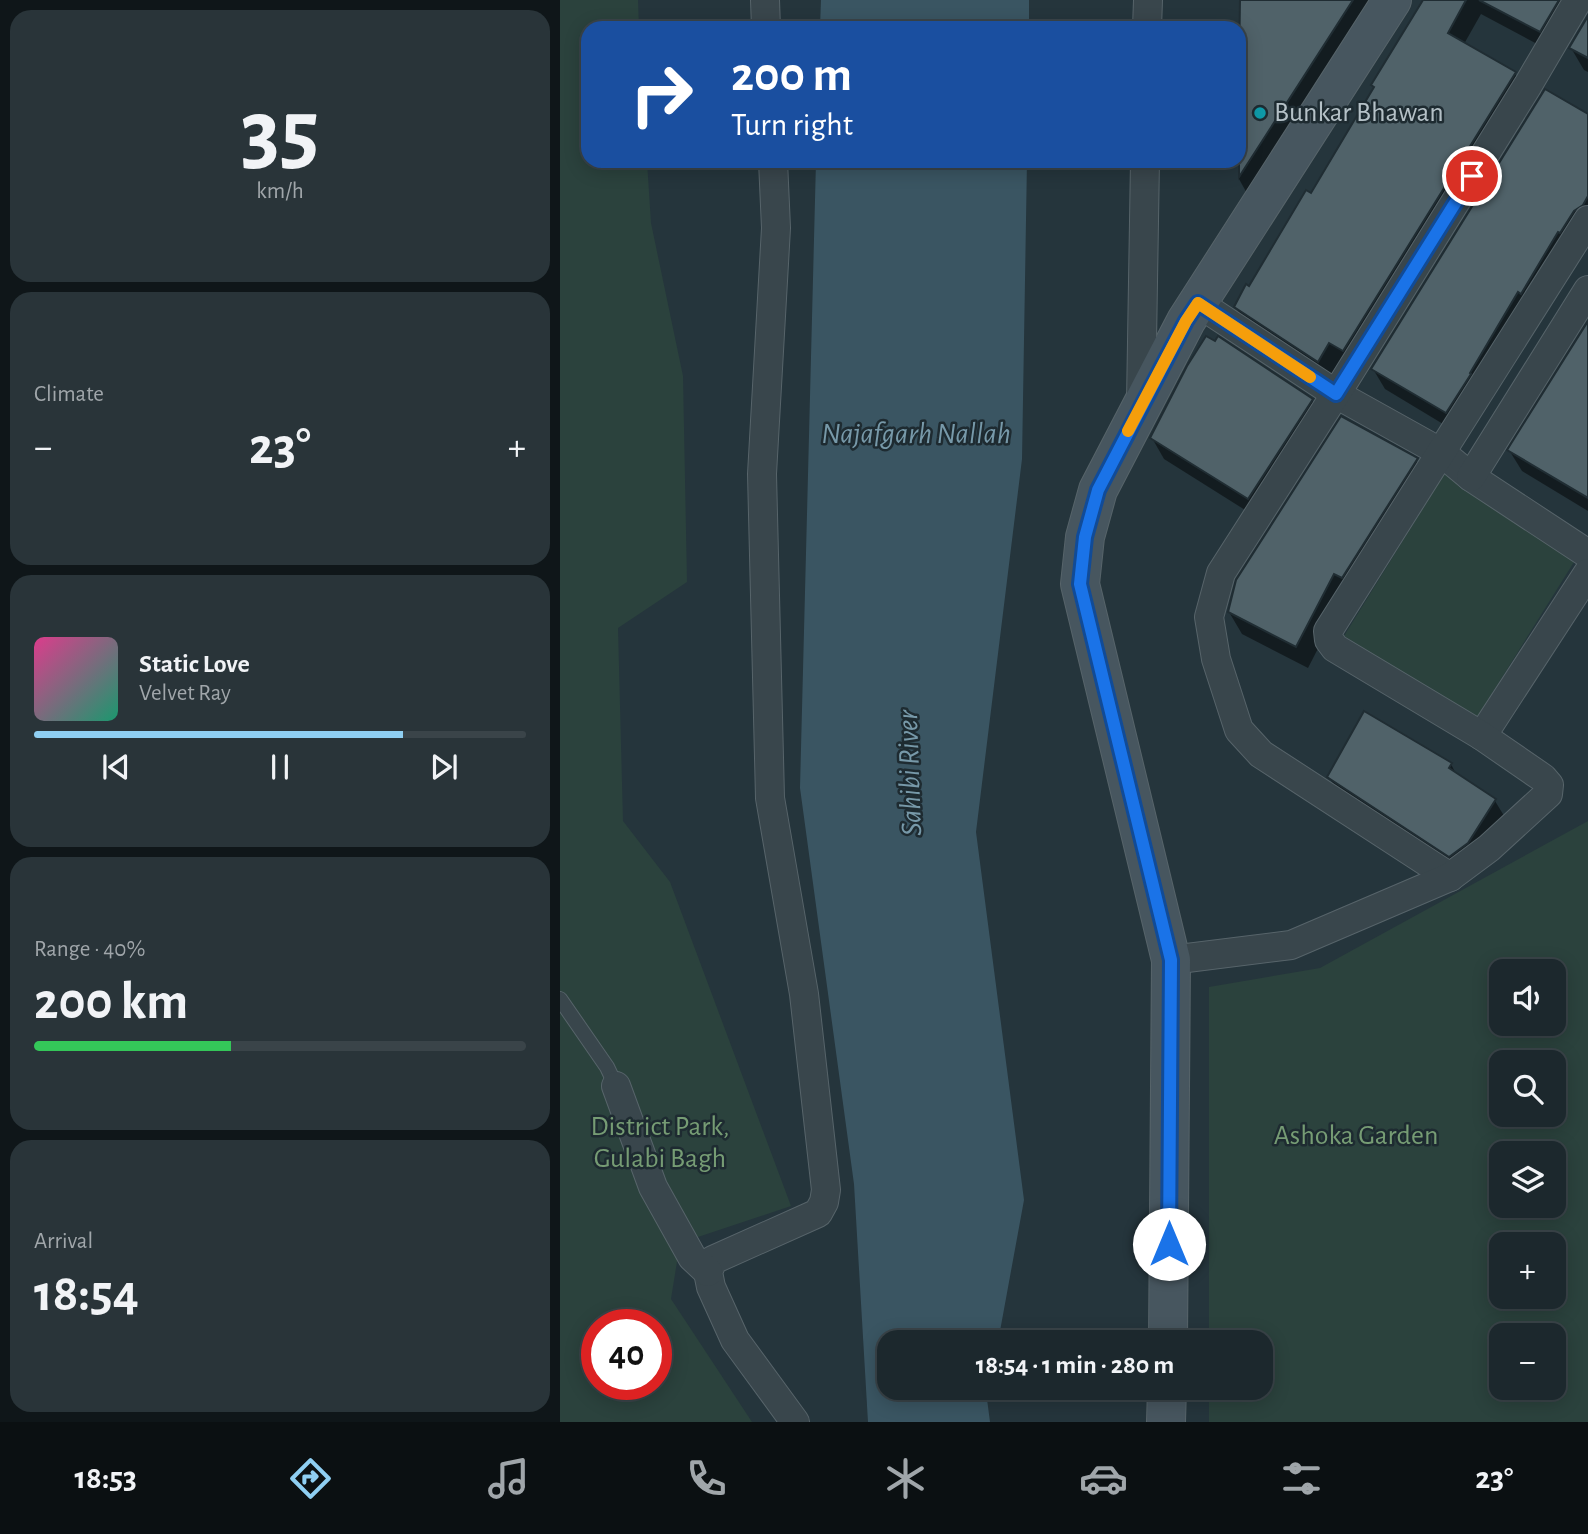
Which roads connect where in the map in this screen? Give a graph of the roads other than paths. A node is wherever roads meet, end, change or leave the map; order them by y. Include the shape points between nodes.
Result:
1 (765, 0) edge
2 (1148, 0) edge
3 (1392, 0) edge
4 (1578, 0) edge
5 (766, 21) edge
6 (1147, 21) edge
7 (773, 168) edge
8 (1145, 168) edge
9 (1588, 220) edge
10 (1588, 290) edge
11 (1198, 303) junction
12 (1336, 394) junction
13 (1141, 407) junction
14 (1441, 453) junction
15 (1471, 477) junction
16 (1588, 554) edge
17 (1588, 573) edge
18 (1482, 736) junction
19 (1450, 877) junction
20 (1171, 960) junction
21 (560, 999) edge
22 (616, 1086) joint
23 (711, 1266) junction
24 (1168, 1330) edge
25 (1167, 1400) edge
26 (795, 1422) edge
27 (1166, 1422) edge

1 - 5 street
2 - 6 street
3 - 11 street
4 - 12 street
7 - 23 street via 776,229 762,474 770,798 805,1007 826,1190 818,1213
8 - 13 street
9 - 14 street
10 - 15 street
11 - 12 street
11 - 13 street
12 - 14 street
12 - 19 street via 1221,573 1209,617 1216,659 1239,730 1261,754
13 - 20 street via 1098,490 1085,537 1080,584
14 - 15 street
14 - 18 street via 1328,631 1329,640 1335,649
15 - 16 street
17 - 18 street
18 - 19 street via 1543,778 1549,785 1548,794
19 - 20 street via 1291,945
20 - 24 street
21 - 22 lane
22 - 23 street via 653,1187 692,1258
23 - 26 street via 710,1287 735,1340
25 - 27 street

